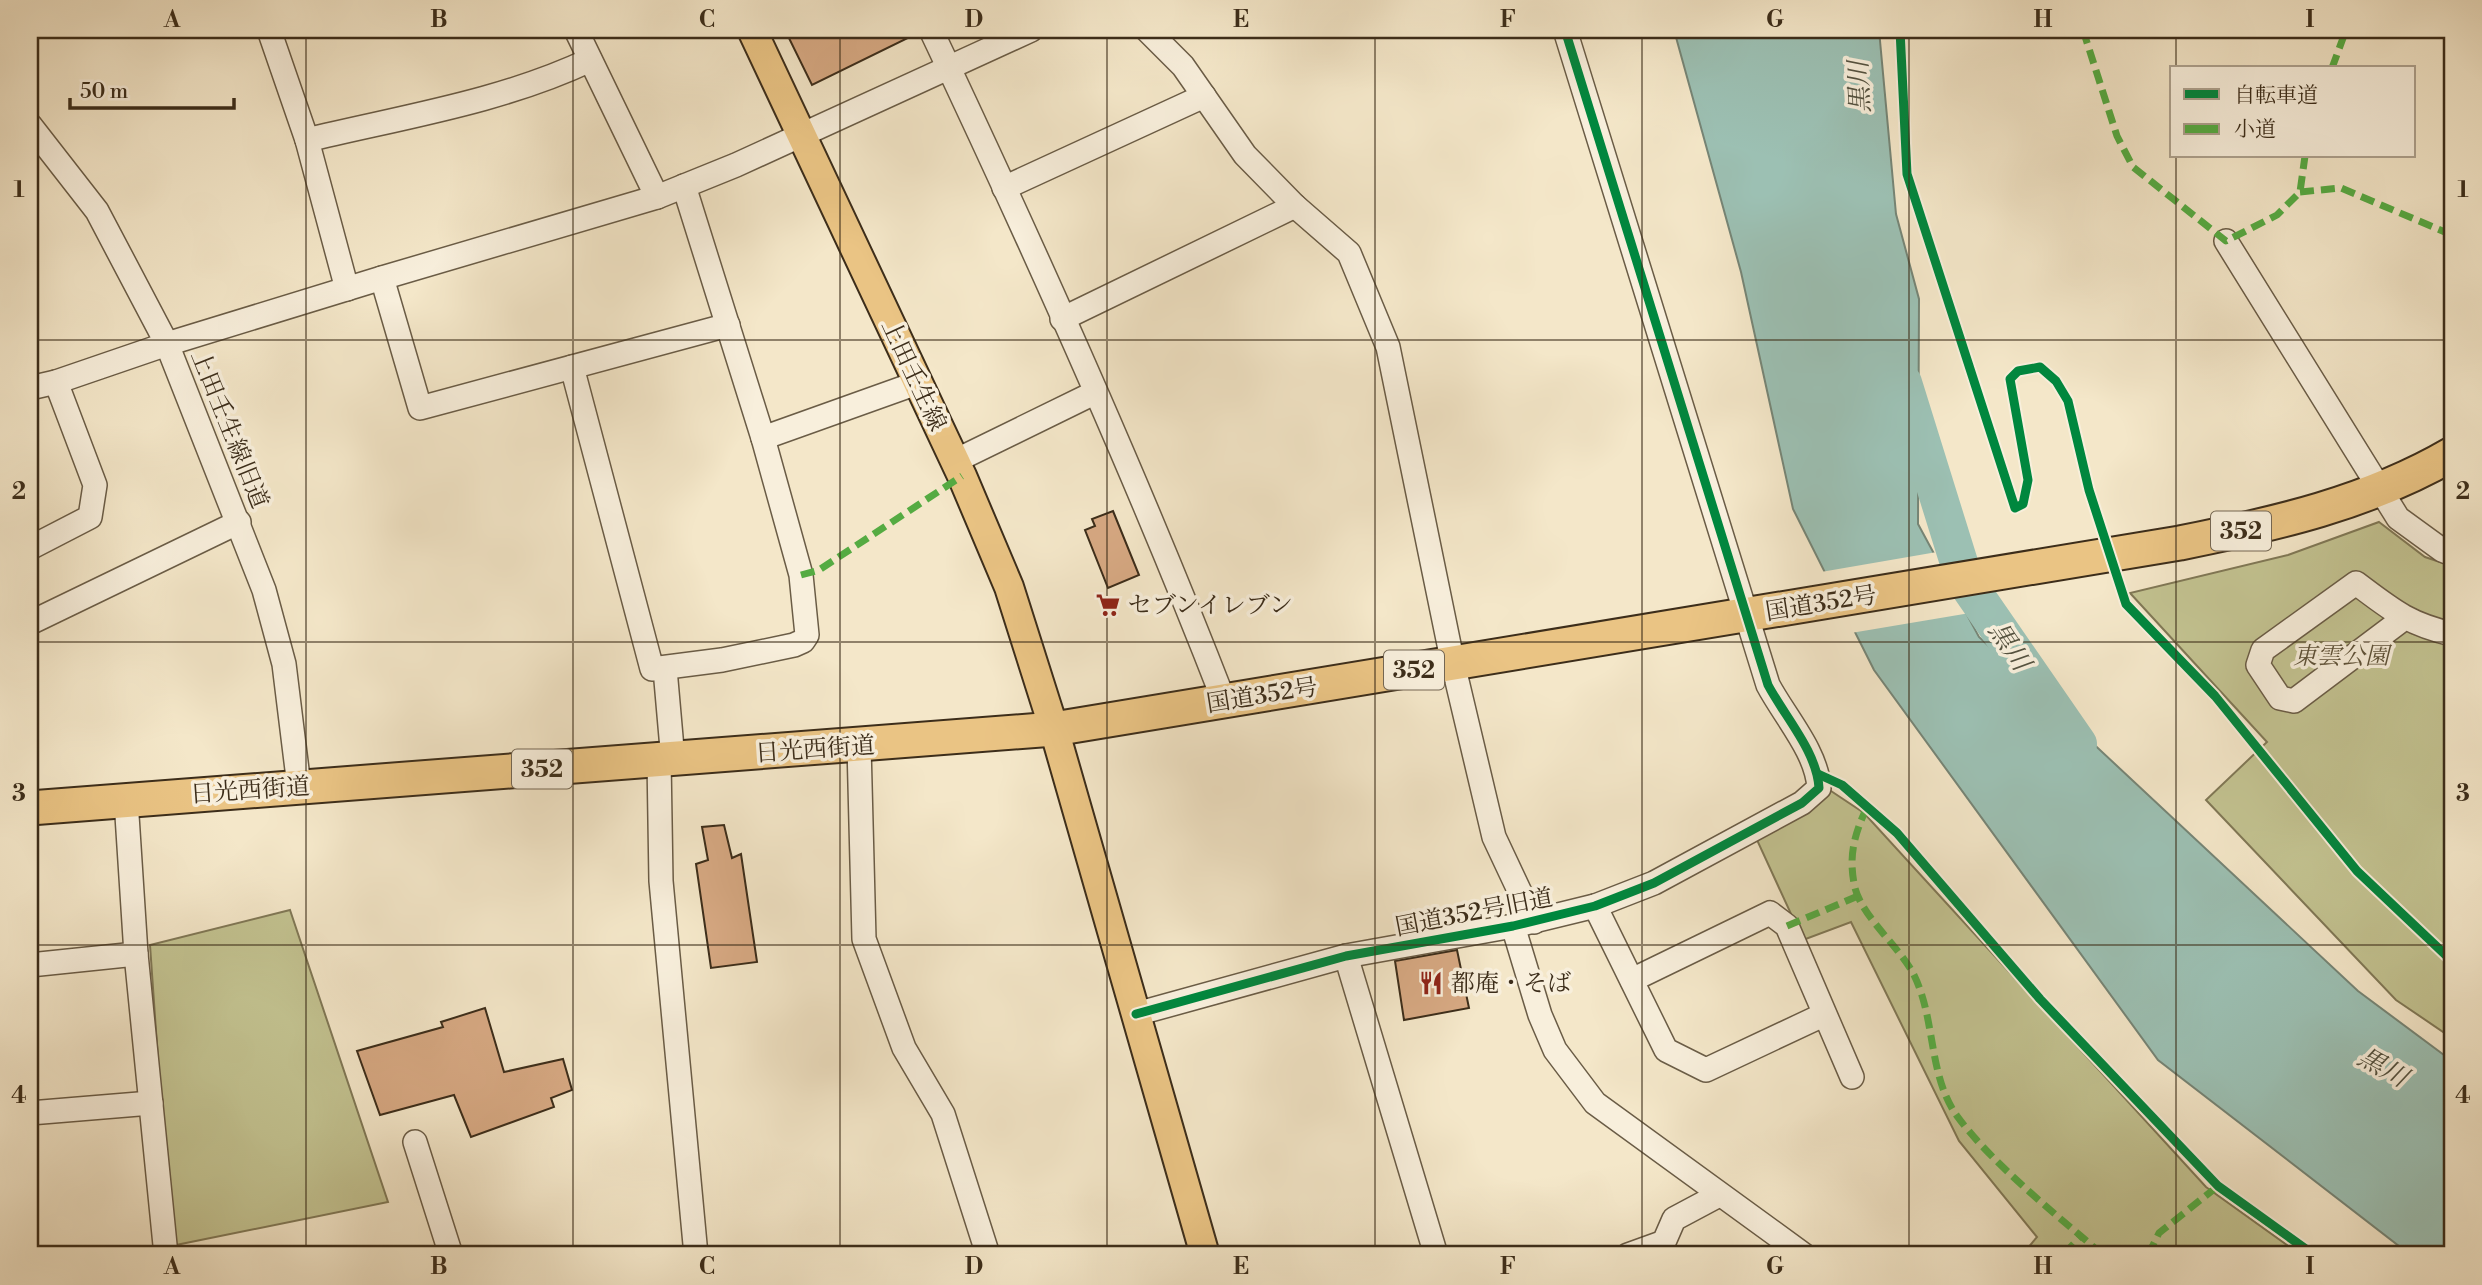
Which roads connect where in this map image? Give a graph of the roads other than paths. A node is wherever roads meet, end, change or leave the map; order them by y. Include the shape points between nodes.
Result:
1 (269, 30) edge
2 (576, 30) edge
3 (752, 30) edge
4 (931, 30) edge
5 (1031, 30) edge
6 (1147, 30) edge
7 (1565, 30) edge
8 (590, 61) junction
9 (949, 68) junction
10 (1204, 96) junction
11 (30, 125) edge
12 (802, 135) junction
13 (307, 140) junction
14 (684, 186) junction
15 (1004, 188) junction
16 (657, 197) junction
17 (1295, 206) junction
18 (2226, 241) dead end
19 (382, 278) junction
20 (347, 289) junction
21 (1062, 319) junction
22 (728, 325) junction
23 (167, 344) junction
24 (572, 367) junction
25 (56, 382) junction
26 (917, 383) junction
27 (30, 388) edge
28 (1094, 393) junction
29 (763, 438) junction
30 (2452, 454) edge
31 (955, 461) junction
32 (2381, 490) junction
33 (239, 522) junction
34 (30, 548) edge
35 (2452, 554) edge
36 (1761, 612) junction
37 (2403, 619) junction
38 (30, 623) edge
39 (2452, 634) edge
40 (1453, 664) junction
41 (665, 669) junction
42 (1224, 701) junction
43 (1054, 729) junction
44 (859, 746) junction
45 (666, 760) junction
46 (299, 786) junction
47 (126, 800) junction
48 (30, 808) edge
49 (1595, 906) junction
50 (1524, 924) junction
51 (136, 954) junction
52 (1346, 956) junction
53 (30, 965) edge
54 (1632, 980) junction
55 (1136, 1014) junction
56 (1823, 1015) junction
57 (1852, 1077) dead end
58 (151, 1102) junction
59 (30, 1112) edge
60 (415, 1142) dead end
61 (1719, 1195) junction
62 (166, 1255) edge
63 (451, 1255) edge
64 (696, 1255) edge
65 (988, 1255) edge
66 (1205, 1255) edge
67 (1436, 1255) edge
68 (1629, 1255) edge
69 (1804, 1255) edge

1 - 13 street
2 - 8 street
3 - 12 main road, 上田壬生線
4 - 9 street
5 - 9 street
6 - 10 street via 1183,66
7 - 36 street
8 - 13 street via 505,94
8 - 16 street
9 - 12 street
9 - 15 street
10 - 15 street
10 - 17 street via 1245,155
11 - 23 street, 上田壬生線旧道 via 97,211
12 - 14 street
12 - 26 main road, 上田壬生線
13 - 20 street
14 - 16 street
14 - 22 street
15 - 21 street
16 - 19 street
17 - 21 street
17 - 40 street via 1349,253 1388,347
18 - 32 street
19 - 20 street
19 - 24 street via 420,408
20 - 23 street
21 - 28 street
22 - 24 street
22 - 29 street
23 - 25 street
23 - 33 street, 上田壬生線旧道
24 - 41 street via 652,669
25 - 27 street
25 - 34 street via 95,485 94,496 90,517
26 - 29 street
26 - 31 main road, 上田壬生線
28 - 31 street
28 - 42 street
29 - 41 street via 801,575 807,635 794,645
30 - 32 highway, 国道352号 / 352
31 - 43 main road, 上田壬生線 via 1009,587
32 - 35 street via 2398,518
32 - 36 highway, 国道352号 / 352 via 2287,520 2098,558
33 - 38 street
33 - 46 street, 上田壬生線旧道 via 284,664
36 - 40 highway, 国道352号 / 352
36 - 49 street, 国道352号旧道 via 1768,685 1818,774 1819,788 1802,803 1654,883
37 - 37 street via 2356,583 2263,650 2258,665 2280,698 2294,701
37 - 39 street
40 - 42 highway, 国道352号 / 352
40 - 50 street via 1494,837
41 - 45 street
42 - 43 highway, 国道352号 / 352
43 - 44 highway, 日光西街道 / 352
43 - 55 main road
44 - 45 highway, 日光西街道 / 352
44 - 65 street via 864,939 904,1048 943,1114
45 - 46 highway, 日光西街道 / 352
45 - 64 street via 661,881
46 - 47 highway, 日光西街道 / 352
47 - 48 highway, 日光西街道 / 352
47 - 51 street
49 - 50 street, 国道352号旧道
49 - 54 street
50 - 52 street, 国道352号旧道
50 - 61 street via 1540,1015 1567,1068 1595,1103
51 - 53 street
51 - 58 street
52 - 55 street, 国道352号旧道
52 - 67 street
54 - 56 street via 1666,1050 1706,1070
54 - 56 street via 1770,912 1787,926
55 - 66 main road
56 - 57 street
58 - 59 street
58 - 62 street
60 - 63 street
61 - 68 street via 1674,1219 1664,1242
61 - 69 street

